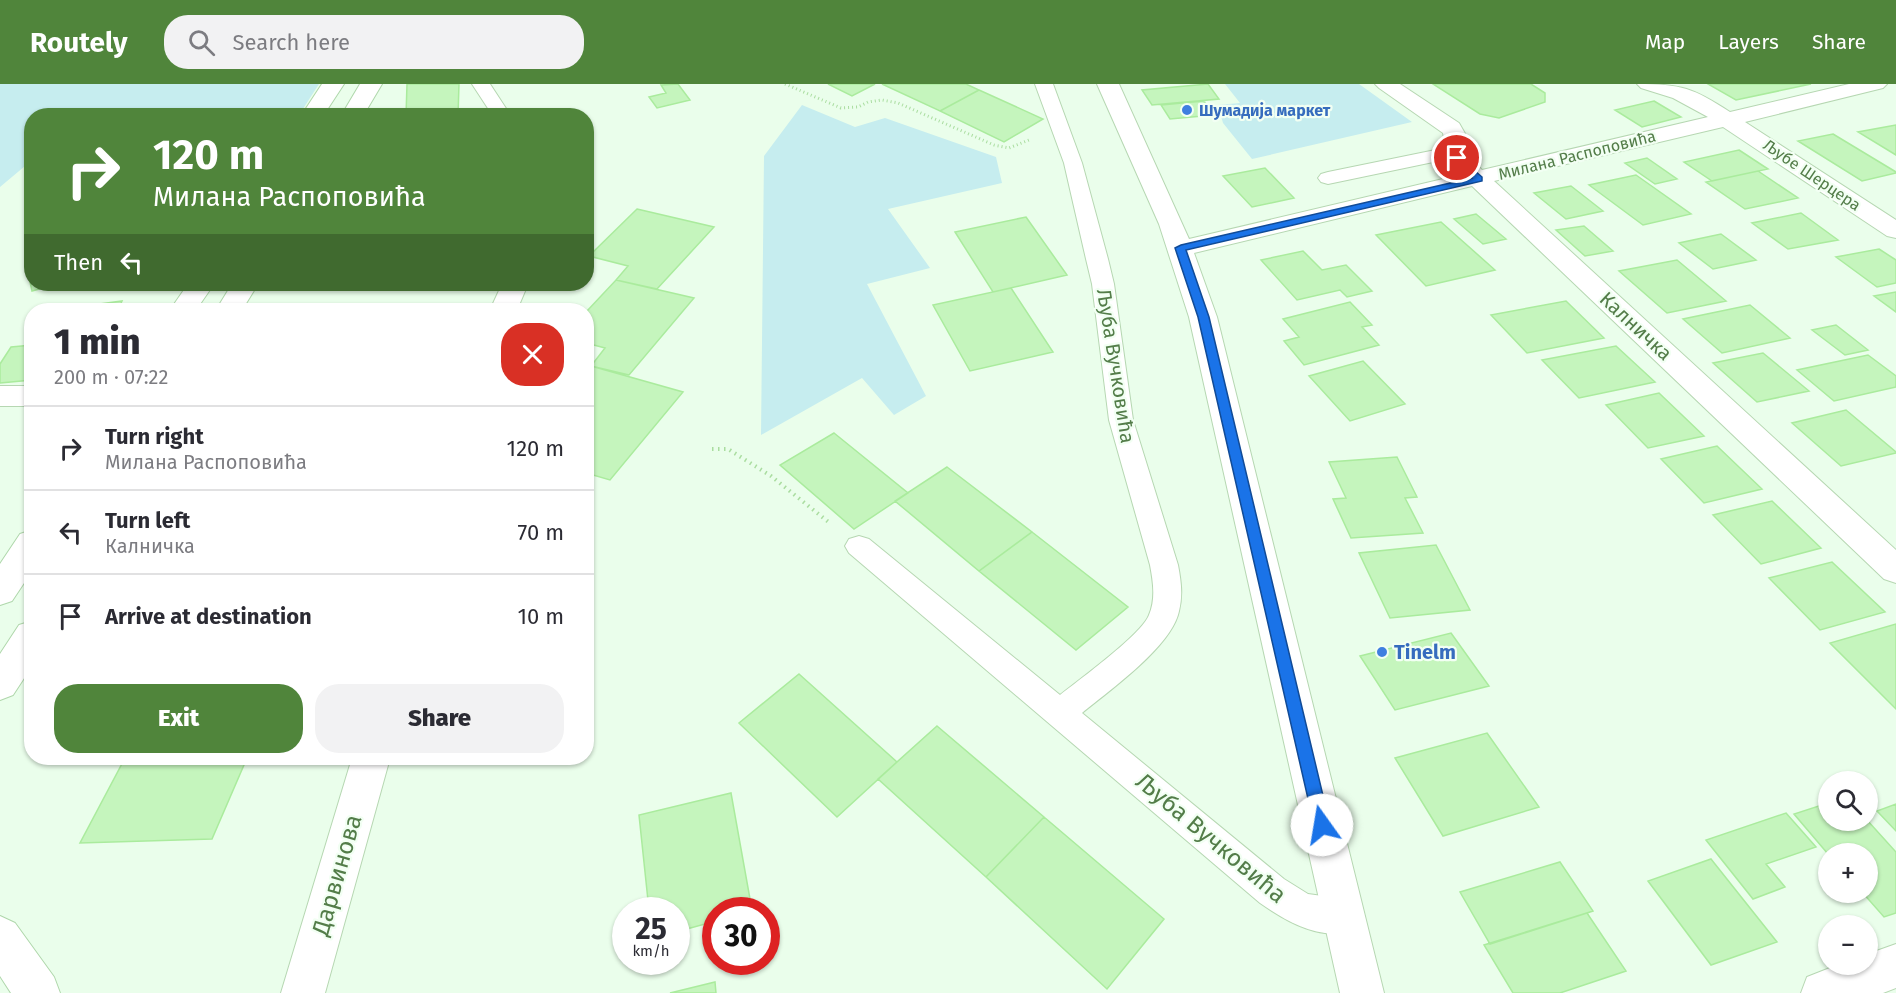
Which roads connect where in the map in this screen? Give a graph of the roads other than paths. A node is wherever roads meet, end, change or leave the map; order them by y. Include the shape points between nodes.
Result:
1 (333, 84) edge
2 (371, 84) edge
3 (481, 84) edge
4 (1044, 84) edge
5 (1108, 84) edge
6 (1386, 84) edge
7 (1648, 84) edge
8 (1876, 84) edge
9 (317, 108) edge
10 (357, 108) edge
11 (497, 108) edge
12 (1728, 119) junction
13 (1455, 152) junction
14 (1328, 178) dead end
15 (1479, 179) junction
16 (1896, 231) edge
17 (1181, 248) junction
18 (0, 396) edge
19 (24, 396) edge
20 (859, 546) road end
21 (24, 555) edge
22 (1896, 570) edge
23 (0, 591) edge
24 (24, 647) edge
25 (0, 684) edge
26 (1060, 713) junction
27 (369, 765) edge
28 (1344, 917) junction
29 (0, 938) edge
30 (1896, 966) edge
31 (38, 993) edge
32 (303, 993) edge
33 (1362, 993) edge
34 (1823, 993) edge

1 - 9 street
2 - 10 street
3 - 11 lane
4 - 26 lane, Љуба Вучковића via 1073,163 1103,284 1121,420 1168,587 1161,625
5 - 17 street
6 - 13 street, Калничка via 1451,128 1456,137
7 - 12 street via 1691,97
8 - 12 street, Милана Распоповића
12 - 15 street, Милана Распоповића
12 - 16 street, Љубе Шерцера
13 - 14 lane
13 - 15 street, Калничка
15 - 17 street, Милана Распоповића
15 - 22 street, Калничка
17 - 28 street via 1203,317
18 - 19 street
20 - 26 lane, Љуба Вучковића
21 - 23 street
24 - 25 street
26 - 28 lane, Љуба Вучковића via 1298,910 1322,917
27 - 32 street, Дарвинова
28 - 33 street
29 - 31 street
30 - 34 street

